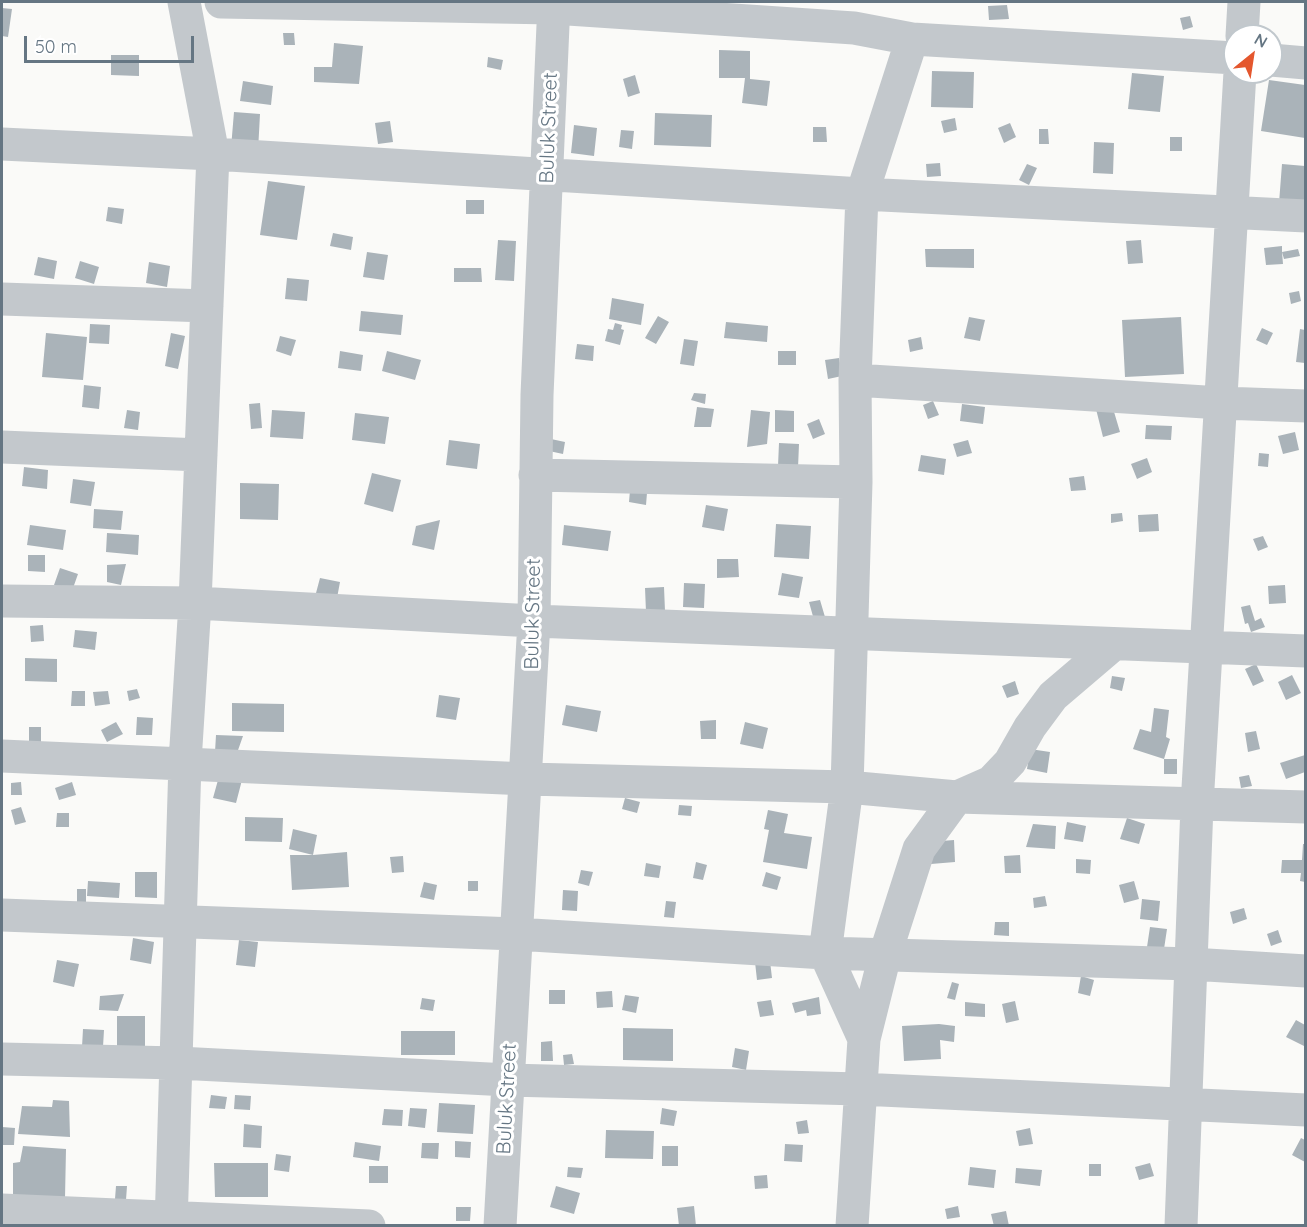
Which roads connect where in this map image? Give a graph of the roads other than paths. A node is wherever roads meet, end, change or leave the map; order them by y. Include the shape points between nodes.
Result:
1 (184, 2) edge
2 (221, 2) edge
3 (1244, 2) edge
4 (554, 5) edge
5 (1243, 24) edge
6 (912, 39) junction
7 (1223, 57) edge
8 (1283, 61) edge
9 (1305, 63) edge
10 (1239, 84) edge
11 (2, 144) edge
12 (213, 154) junction
13 (547, 174) junction
14 (862, 194) junction
15 (1231, 213) junction
16 (1305, 216) edge
17 (2, 299) edge
18 (207, 306) junction
19 (855, 380) junction
20 (1221, 403) junction
21 (1305, 406) edge
22 (2, 447) edge
23 (201, 455) junction
24 (535, 475) junction
25 (856, 482) junction
26 (2, 601) edge
27 (195, 603) junction
28 (534, 621) junction
29 (850, 634) junction
30 (1114, 644) junction
31 (1206, 647) junction
32 (1305, 651) edge
33 (2, 756) edge
34 (185, 762) junction
35 (527, 779) junction
36 (847, 787) junction
37 (957, 797) junction
38 (1197, 805) junction
39 (1305, 807) edge
40 (2, 915) edge
41 (182, 920) junction
42 (516, 934) junction
43 (825, 954) junction
44 (885, 955) junction
45 (1191, 964) junction
46 (1305, 971) edge
47 (864, 1039) junction
48 (2, 1059) edge
49 (178, 1063) junction
50 (508, 1080) junction
51 (860, 1089) junction
52 (1186, 1103) junction
53 (1305, 1110) edge
54 (2, 1210) edge
55 (171, 1221) edge
56 (369, 1226) edge
57 (500, 1226) edge
58 (852, 1226) edge
59 (1181, 1226) edge

1 - 12 street
2 - 4 street
3 - 5 street
4 - 6 street via 854,28
4 - 13 street, Buluk Street
6 - 7 street
6 - 14 street
8 - 9 street
10 - 15 street
11 - 12 street
12 - 13 street
12 - 18 street
13 - 14 street
13 - 24 street, Buluk Street
14 - 15 street
14 - 19 street
15 - 16 street
15 - 20 street
17 - 18 street
18 - 23 street
19 - 20 street
19 - 25 street
20 - 21 street
20 - 31 street
22 - 23 street
23 - 27 street
24 - 25 street
24 - 28 street, Buluk Street
25 - 29 street
26 - 27 street
27 - 28 street
27 - 34 street
28 - 29 street
28 - 35 street, Buluk Street
29 - 30 street
29 - 36 street
30 - 31 street
30 - 37 street via 1053,696 1010,762 991,782
31 - 32 street
31 - 38 street
33 - 34 street
34 - 35 street
34 - 41 street
35 - 36 street
35 - 42 street, Buluk Street
36 - 37 street
36 - 43 street
37 - 38 street
37 - 44 street via 919,849
38 - 39 street
38 - 45 street
40 - 41 street
41 - 42 street
41 - 49 street
42 - 43 street
42 - 50 street, Buluk Street
43 - 44 street
43 - 47 street
44 - 45 street
44 - 47 street
45 - 46 street
45 - 52 street
47 - 51 street
48 - 49 street
49 - 50 street
49 - 55 street
50 - 51 street
50 - 57 street, Buluk Street
51 - 52 street
51 - 58 street
52 - 53 street
52 - 59 street
54 - 55 street
55 - 56 street

